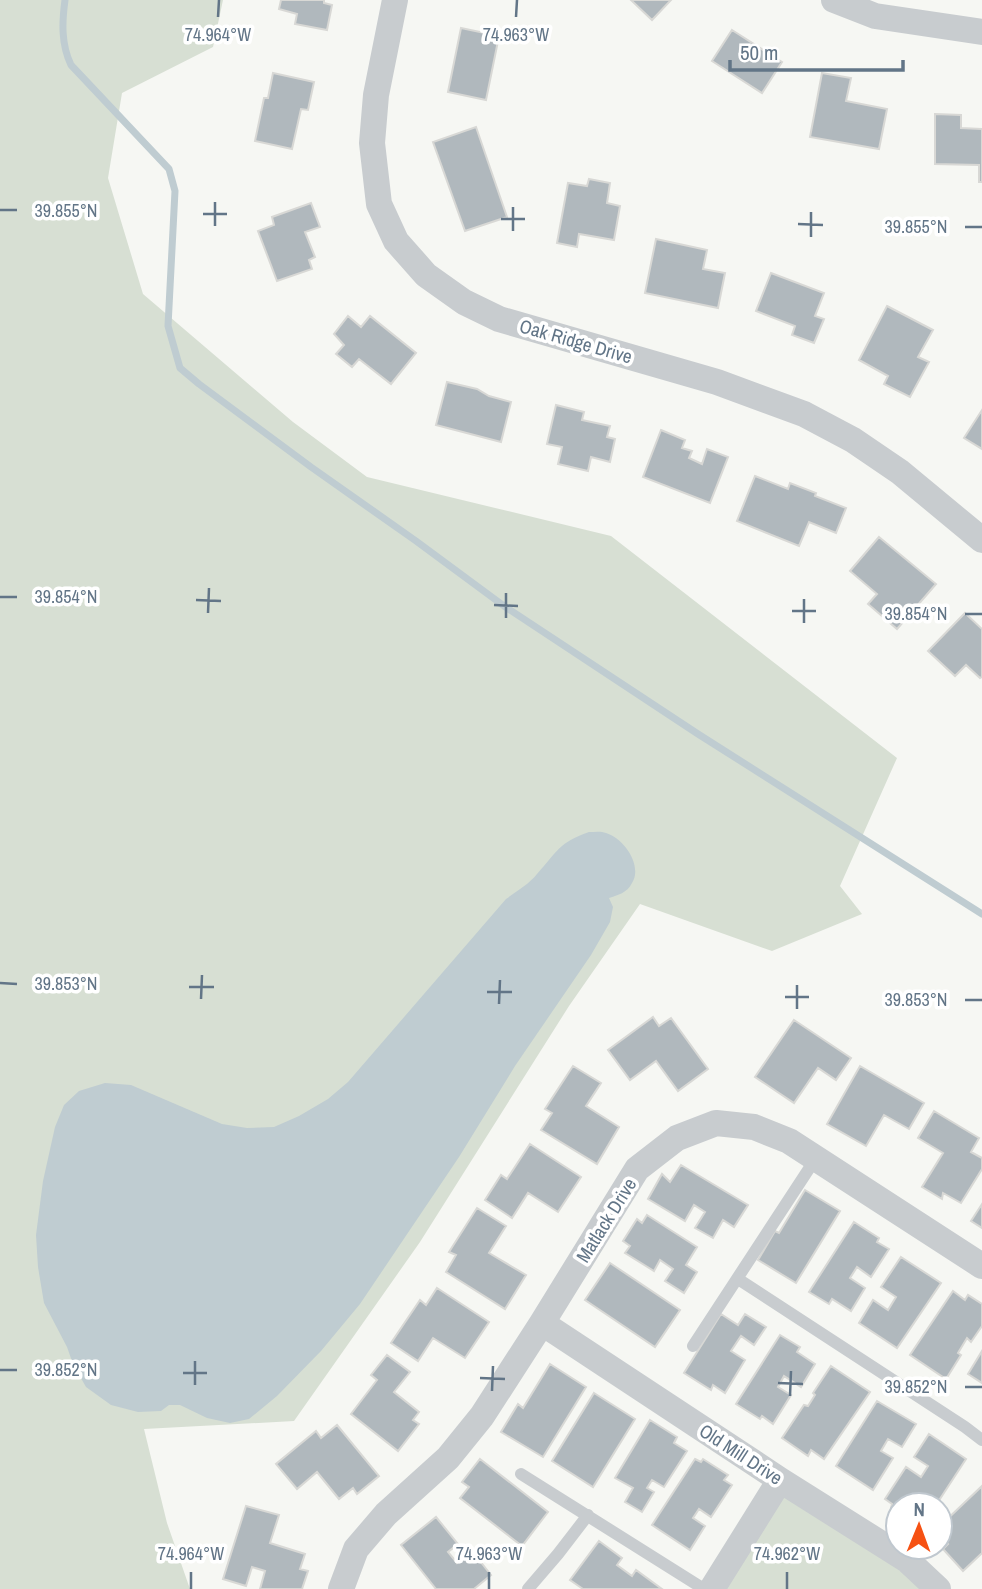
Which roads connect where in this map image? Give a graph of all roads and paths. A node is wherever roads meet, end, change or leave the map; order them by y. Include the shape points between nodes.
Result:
1 (395, 0) edge
2 (834, 0) edge
3 (982, 32) edge
4 (982, 540) edge
5 (816, 1158) junction
6 (982, 1266) edge
7 (737, 1279) junction
8 (542, 1323) junction
9 (693, 1346) dead end
10 (982, 1440) edge
11 (521, 1474) dead end
12 (780, 1480) junction
13 (588, 1515) junction
14 (341, 1589) edge
15 (528, 1589) edge
16 (705, 1589) edge
17 (712, 1589) edge
18 (938, 1589) edge

1 - 4 street, Oak Ridge Drive via 376,94 372,143 379,204 396,241 426,275 464,302 499,319 716,382 804,414 900,472
2 - 3 street via 875,16
5 - 6 street, Matlack Drive
5 - 7 lane
5 - 8 street, Matlack Drive via 754,1127 716,1123 677,1138 637,1169
7 - 9 lane
7 - 10 lane
8 - 12 street, Old Mill Drive
8 - 14 street, Matlack Drive via 482,1416 448,1458 386,1514 356,1549
11 - 13 lane
12 - 17 street
12 - 18 street, Old Mill Drive via 907,1560
13 - 15 lane
13 - 16 lane

